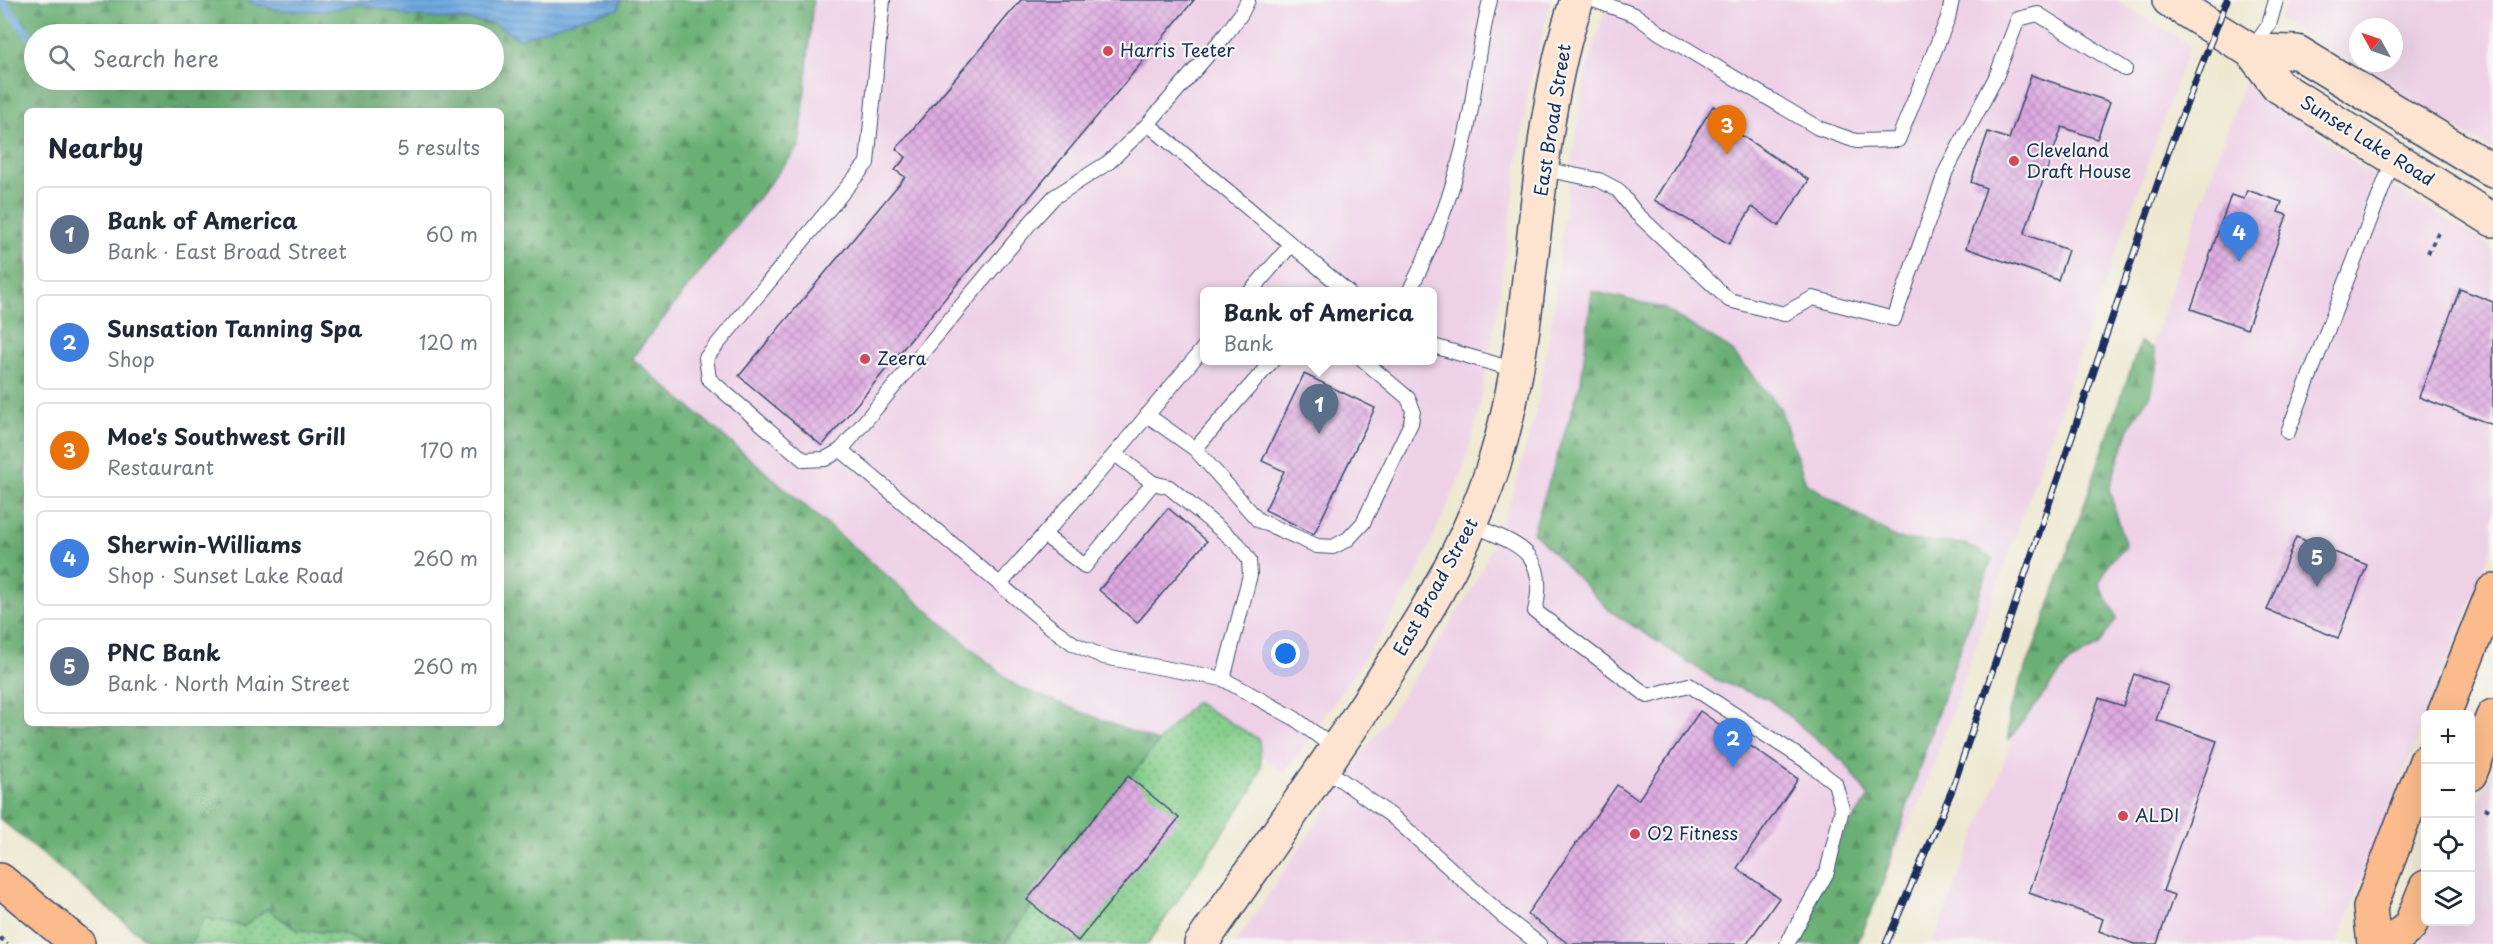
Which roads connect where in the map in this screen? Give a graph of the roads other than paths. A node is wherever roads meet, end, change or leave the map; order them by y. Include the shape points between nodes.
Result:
1 (883, 0) edge
2 (1248, 0) edge
3 (1490, 0) edge
4 (1577, 0) edge
5 (1593, 0) edge
6 (1952, 0) edge
7 (2169, 0) edge
8 (2276, 0) edge
9 (2251, 51) junction
10 (2125, 69) dead end
11 (1148, 124) junction
12 (2394, 158) junction
13 (1543, 169) junction
14 (2493, 171) edge
15 (2493, 220) edge
16 (1291, 245) junction
17 (1254, 287) edge
18 (1339, 287) edge
19 (1410, 287) edge
20 (1437, 347) edge
21 (1200, 352) edge
22 (1269, 365) edge
23 (1369, 365) edge
24 (1516, 370) junction
25 (1147, 415) junction
26 (2288, 432) dead end
27 (1195, 449) junction
28 (841, 450) junction
29 (1115, 454) junction
30 (1153, 483) junction
31 (1473, 525) junction
32 (1044, 535) junction
33 (1001, 583) junction
34 (2493, 591) edge
35 (1223, 679) junction
36 (2446, 710) edge
37 (2493, 716) edge
38 (1330, 758) junction
39 (2425, 764) edge
40 (2474, 764) edge
41 (0, 880) edge
42 (2421, 899) edge
43 (78, 944) edge
44 (1201, 944) edge
45 (1539, 944) edge
46 (1787, 944) edge
47 (2374, 944) edge
48 (2389, 944) edge

1 - 28 lane via 867,163 706,357 709,379 804,460 825,459
2 - 11 lane via 1227,33
3 - 19 lane via 1450,194
4 - 13 main road, East Broad Street via 1558,69
5 - 6 lane via 1635,15 1818,128 1856,141 1898,140
7 - 9 main road, Sunset Lake Road
8 - 9 lane via 2269,25
9 - 12 main road, Sunset Lake Road via 2278,86
9 - 14 main road via 2297,52
10 - 13 lane via 2038,14 2018,19 1996,77 1946,171 1894,318 1813,298 1784,314 1729,300 1635,212 1618,190 1599,180
11 - 16 lane
11 - 28 lane via 1109,162 1054,197
12 - 15 main road, Sunset Lake Road
12 - 26 lane
13 - 24 main road, East Broad Street
16 - 17 lane
16 - 18 lane
20 - 24 lane
21 - 25 lane
22 - 27 lane
23 - 27 lane via 1408,398 1413,410 1411,423 1363,523 1348,539 1333,547 1317,546 1258,520
24 - 31 main road, East Broad Street via 1496,460
25 - 27 lane
25 - 29 lane
28 - 33 lane
29 - 30 lane
29 - 32 lane
30 - 32 lane via 1084,566
30 - 35 lane via 1169,487 1238,544 1249,560 1250,575
31 - 38 main road, East Broad Street via 1408,644
31 - 46 lane via 1520,546 1537,568 1540,592 1535,611 1639,690 1648,696 1689,685 1835,783 1842,808 1827,872
32 - 33 lane
33 - 35 lane via 1074,644 1104,657
34 - 36 highway
35 - 38 lane via 1294,718
37 - 40 highway
38 - 44 main road, East Broad Street
38 - 45 lane via 1503,916
39 - 47 highway via 2370,908
41 - 43 highway
42 - 48 highway via 2410,926

